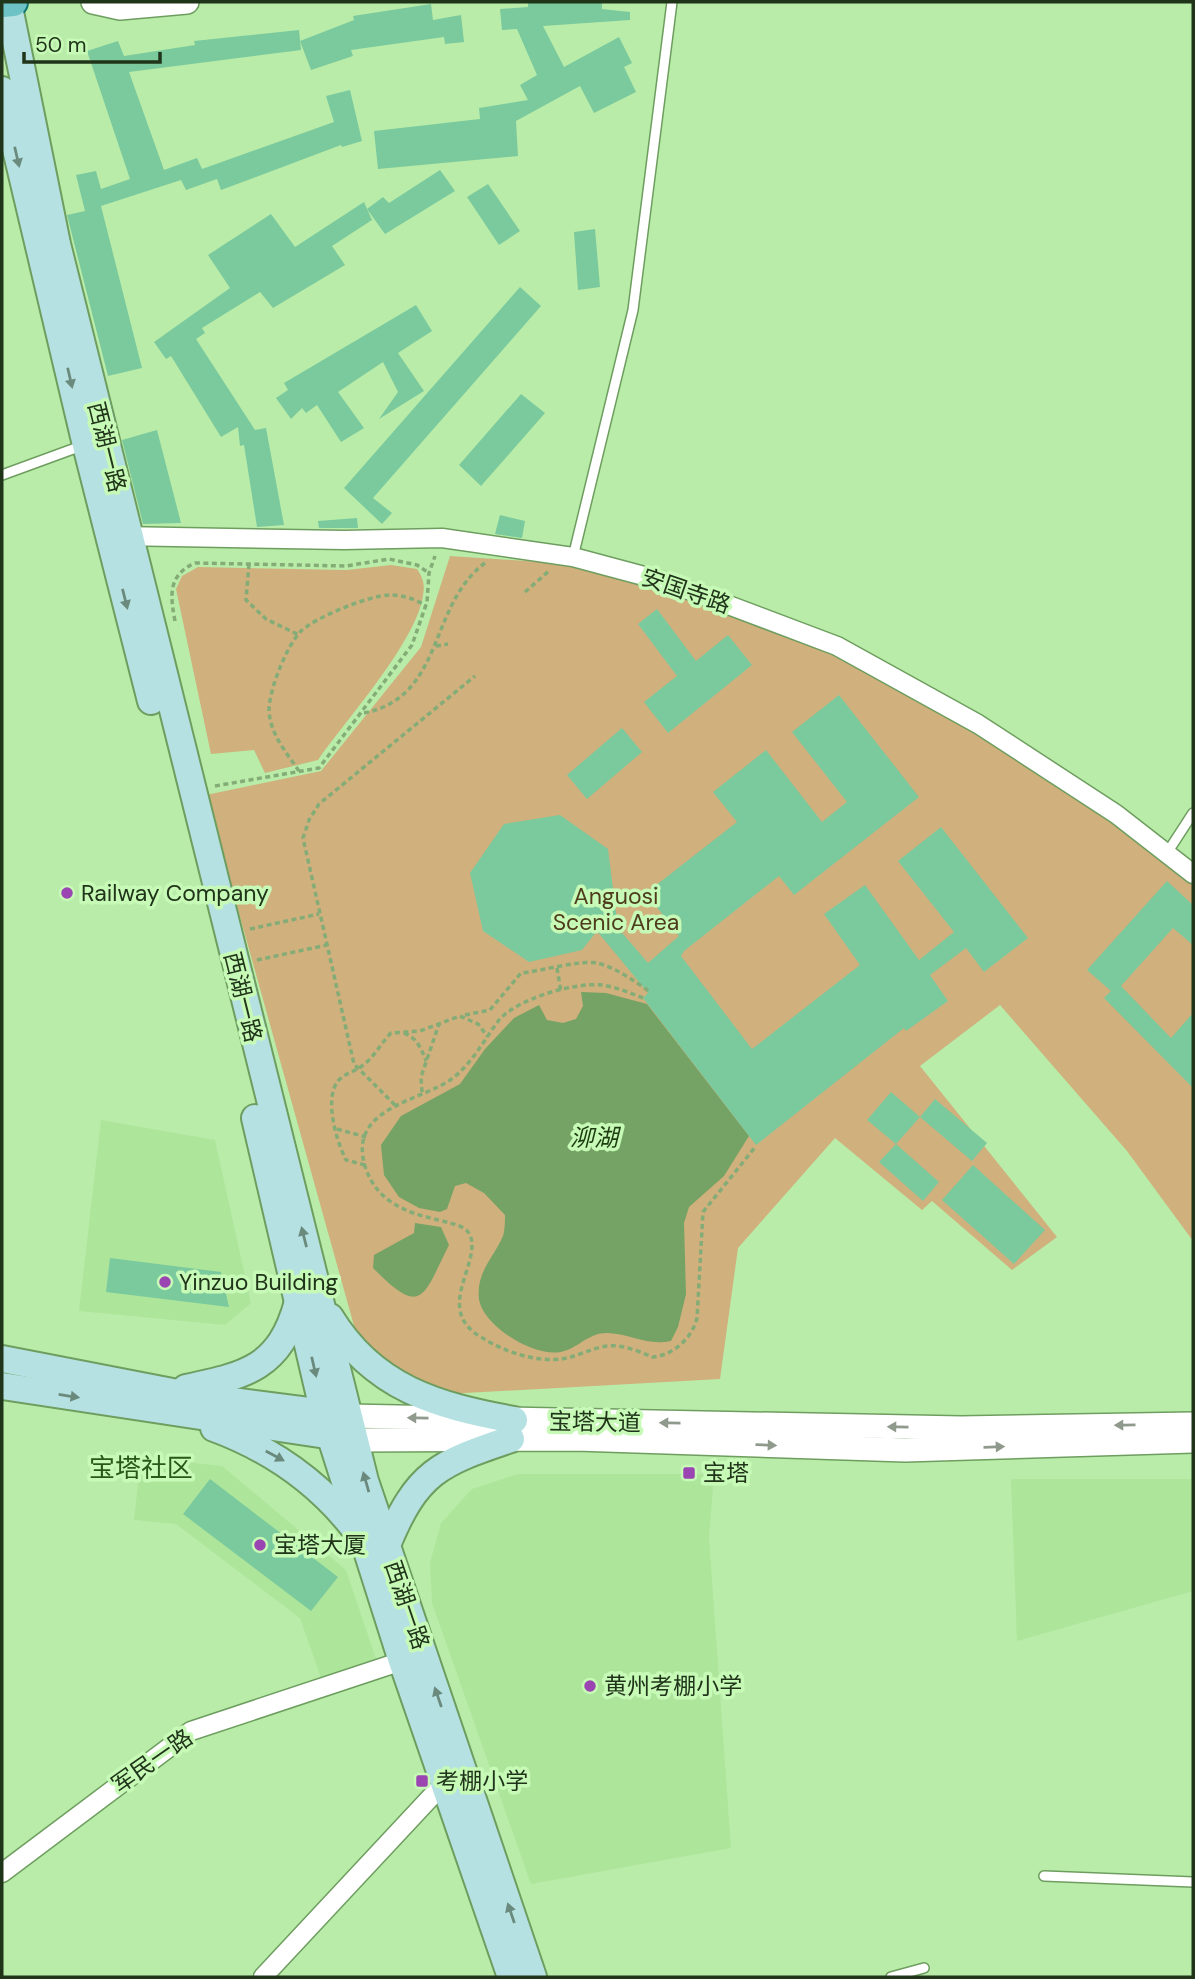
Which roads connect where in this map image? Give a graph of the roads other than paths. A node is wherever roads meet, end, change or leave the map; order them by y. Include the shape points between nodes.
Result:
1 (10, 2) edge
2 (93, 2) edge
3 (187, 2) edge
4 (671, 2) edge
5 (2, 3) edge
6 (2, 90) edge
7 (86, 444) junction
8 (2, 475) edge
9 (119, 536) junction
10 (570, 556) junction
11 (1193, 813) edge
12 (1167, 853) junction
13 (1193, 874) edge
14 (309, 1300) junction
15 (2, 1359) edge
16 (2, 1386) edge
17 (169, 1401) junction
18 (1193, 1424) edge
19 (340, 1426) junction
20 (512, 1429) junction
21 (1193, 1441) edge
22 (376, 1544) junction
23 (402, 1661) junction
24 (444, 1783) junction
25 (2, 1873) edge
26 (1044, 1876) dead end
27 (1193, 1882) edge
28 (924, 1968) dead end
29 (263, 1977) edge
30 (511, 1977) edge
31 (533, 1977) edge
32 (891, 1977) edge

1 - 5 main road
1 - 9 main road, 西湖一路
2 - 3 street via 120,8
4 - 10 lane via 633,310
6 -> 7 main road, 西湖一路
7 - 8 lane
7 - 9 main road, 西湖一路
9 - 10 street, 安国寺路 via 442,538
9 -> 14 main road, 西湖一路 via 220,971
14 -> 9 main road, 西湖一路 via 235,965
10 - 12 street, 安国寺路 via 670,583 837,646 978,724
11 - 12 lane
12 - 13 street, 安国寺路
14 - 17 main road via 271,1357 235,1377
14 - 19 main road, 西湖一路
20 -> 14 main road via 415,1395 374,1369
15 - 17 main road, 宝塔大道
16 -> 17 main road, 宝塔大道
17 - 19 main road, 宝塔大道
17 -> 22 main road via 284,1460
18 -> 20 street, 宝塔大道
19 - 20 street, 宝塔大道
19 - 22 main road, 西湖一路
20 -> 21 street, 宝塔大道 via 905,1450
20 - 22 main road via 425,1477
22 - 23 main road, 西湖一路
31 -> 22 main road, 西湖一路
23 - 24 main road, 西湖一路
23 - 25 street, 军民一路 via 191,1731
24 - 29 street
24 - 30 main road, 西湖一路
26 - 27 lane
28 - 32 lane

